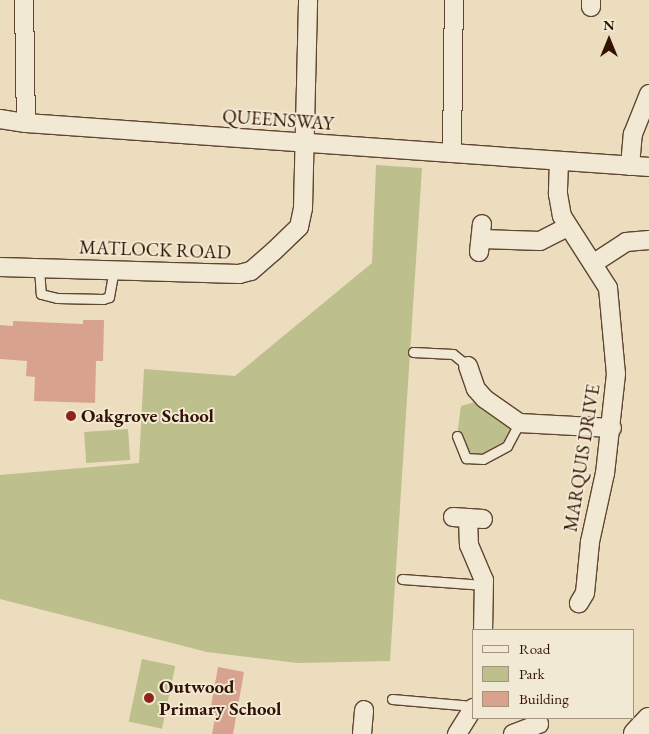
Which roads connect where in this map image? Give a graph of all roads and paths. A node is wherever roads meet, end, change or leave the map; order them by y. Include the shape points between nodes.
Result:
1 (24, 0) edge
2 (308, 0) edge
3 (454, 0) edge
4 (649, 94) edge
5 (0, 119) edge
6 (26, 123) junction
7 (307, 144) junction
8 (452, 153) junction
9 (559, 161) junction
10 (630, 166) junction
11 (649, 167) edge
12 (567, 228) junction
13 (481, 238) dead end
14 (649, 240) edge
15 (594, 263) junction
16 (0, 267) edge
17 (39, 275) junction
18 (113, 277) junction
19 (414, 352) dead end
20 (468, 366) joint
21 (519, 423) junction
22 (612, 428) junction
23 (457, 436) dead end
24 (468, 518) dead end
25 (402, 579) dead end
26 (484, 585) junction
27 (579, 602) dead end
28 (482, 629) edge
29 (392, 700) dead end
30 (472, 707) edge
31 (472, 709) edge
32 (364, 710) dead end
33 (649, 720) edge
34 (541, 725) edge
35 (362, 734) edge
36 (458, 734) edge
37 (513, 734) edge
38 (636, 734) edge

1 - 6 street
2 - 7 street, MATLOCK ROAD
3 - 8 street
4 - 10 street via 633,134
5 - 6 street, QUEENSWAY
6 - 7 street, QUEENSWAY
7 - 8 street, QUEENSWAY
7 - 18 street, MATLOCK ROAD via 304,208 299,228 251,270 226,274
8 - 9 street, QUEENSWAY
9 - 10 street, QUEENSWAY
9 - 12 street, MARQUIS DRIVE via 559,206
10 - 11 street, QUEENSWAY
12 - 13 street via 540,241
12 - 15 street, MARQUIS DRIVE
14 - 15 street via 626,242
15 - 22 street, MARQUIS DRIVE via 608,288 613,317 616,374
16 - 17 street, MATLOCK ROAD
17 - 18 street, MATLOCK ROAD
17 - 18 lane via 41,294 57,298 109,297
19 - 20 lane via 453,354
20 - 21 street via 476,389 485,400
21 - 22 street
21 - 23 lane via 507,446 483,459 466,458
22 - 27 street, MARQUIS DRIVE via 590,542 585,593
24 - 26 street via 469,545
25 - 26 lane
26 - 28 street
29 - 30 lane
31 - 36 street
32 - 35 street
33 - 38 main road
34 - 37 street

